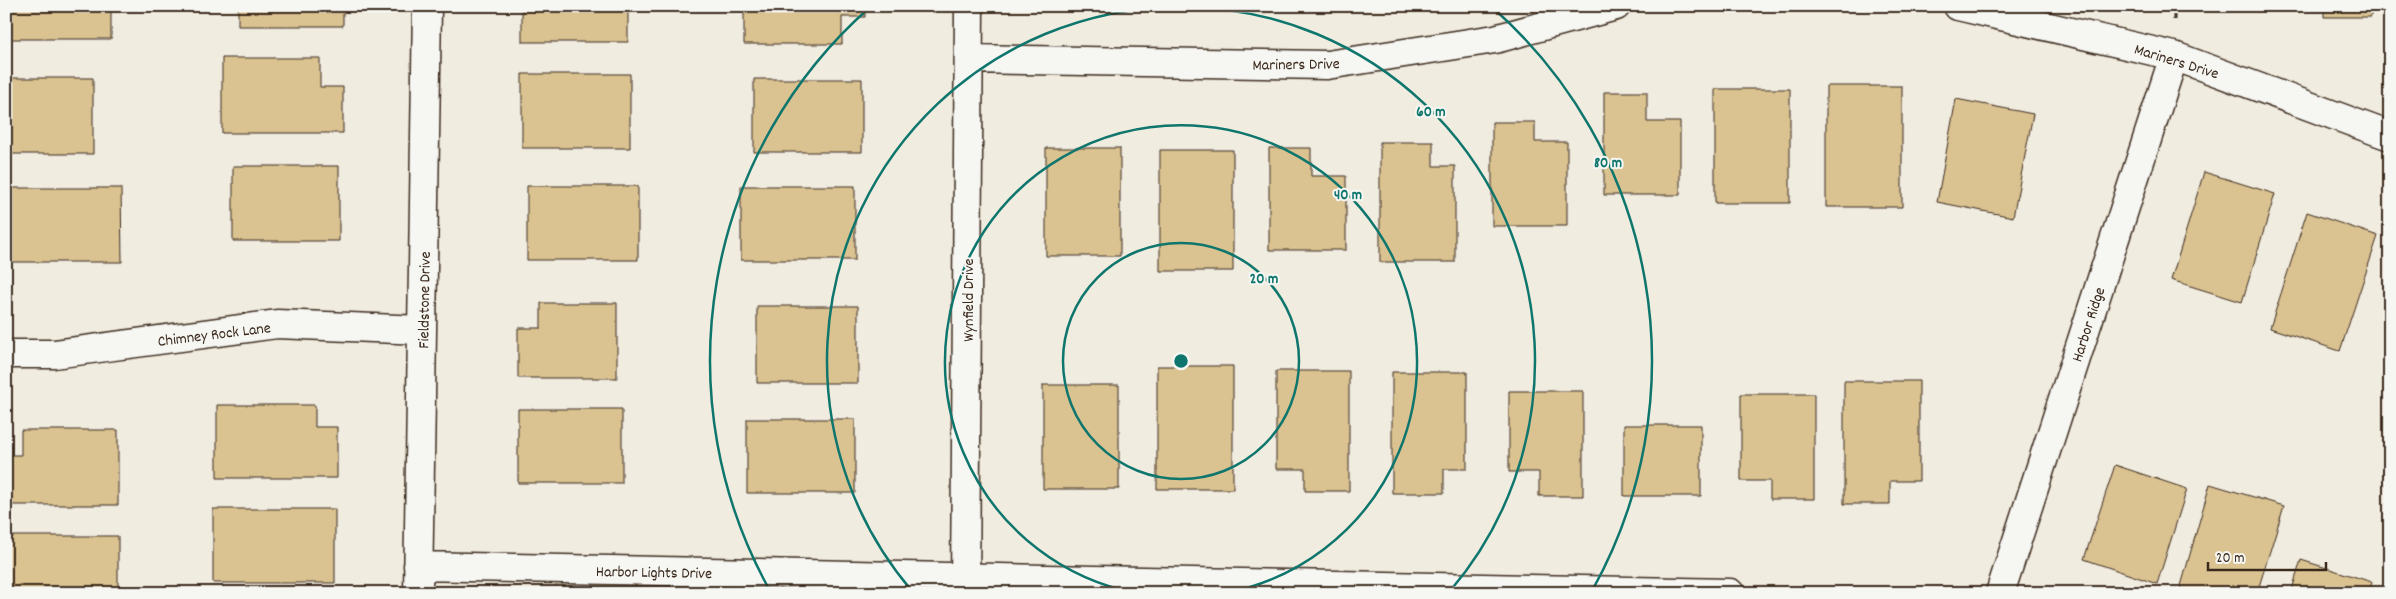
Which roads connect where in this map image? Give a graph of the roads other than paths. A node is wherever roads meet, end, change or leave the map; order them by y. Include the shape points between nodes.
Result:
1 (427, 6) edge
2 (969, 6) edge
3 (1616, 6) edge
4 (1958, 6) edge
5 (2174, 56) junction
6 (969, 59) junction
7 (2390, 136) edge
8 (422, 330) junction
9 (6, 354) edge
10 (418, 566) junction
11 (965, 585) edge
12 (418, 593) edge
13 (1730, 593) edge
14 (2000, 593) edge

1 - 8 street, Fieldstone Drive
2 - 6 street, Wynfield Drive
3 - 6 street, Mariners Drive via 1495,39 1328,65
4 - 5 street, Mariners Drive
5 - 7 street, Mariners Drive
5 - 14 street, Harbor Ridge
6 - 11 street, Wynfield Drive
8 - 9 street, Chimney Rock Lane via 277,324 54,354
8 - 10 street, Fieldstone Drive
10 - 11 street, Harbor Lights Drive
10 - 12 street, Fieldstone Drive
11 - 13 street, Harbor Lights Drive

